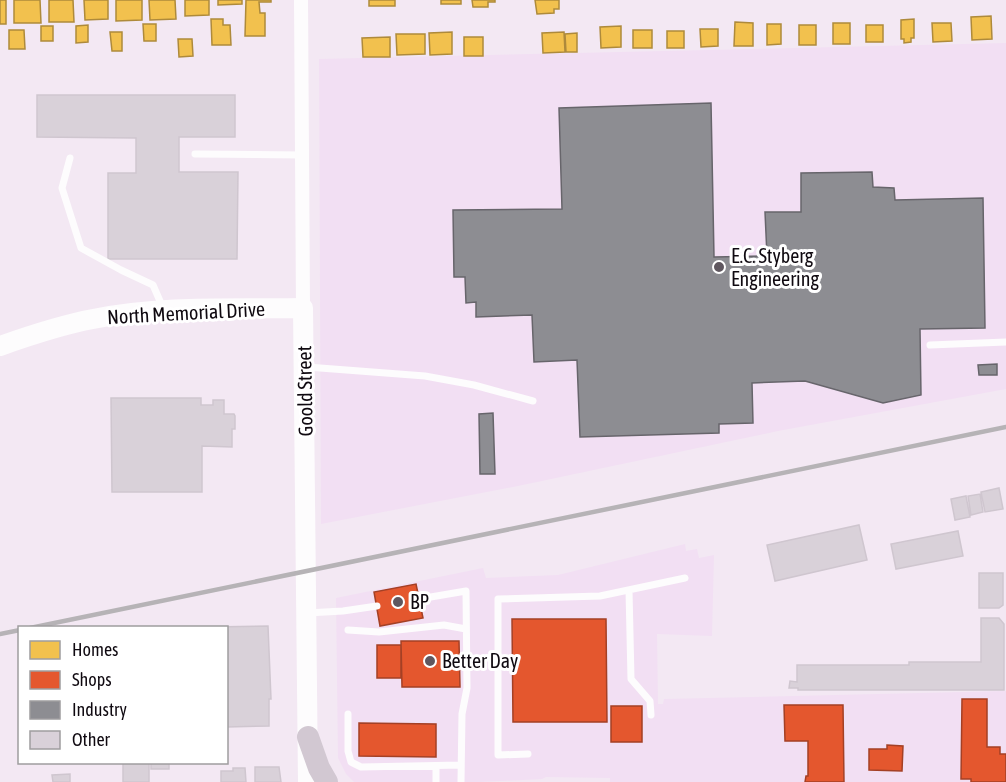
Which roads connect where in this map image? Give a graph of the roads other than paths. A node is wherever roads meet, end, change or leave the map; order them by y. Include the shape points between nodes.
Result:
1 (300, 0) edge
2 (195, 154) dead end
3 (302, 155) junction
4 (70, 158) dead end
5 (303, 308) junction
6 (164, 311) junction
7 (1006, 342) edge
8 (930, 345) dead end
9 (0, 346) edge
10 (304, 367) junction
11 (533, 400) dead end
12 (685, 578) dead end
13 (629, 590) junction
14 (419, 599) dead end
15 (377, 606) dead end
16 (308, 613) junction
17 (466, 628) junction
18 (348, 630) dead end
19 (348, 714) dead end
20 (651, 715) dead end
21 (308, 737) junction
22 (528, 754) dead end
23 (461, 765) junction
24 (436, 766) junction
25 (308, 782) edge
26 (327, 782) edge
27 (436, 782) edge
28 (461, 782) edge

1 - 3 street, Goold Street
2 - 3 lane
3 - 5 street, Goold Street
4 - 6 lane via 62,188 81,248 153,285
5 - 6 main road, North Memorial Drive
5 - 10 main road, Goold Street
6 - 9 main road, North Memorial Drive via 93,319
7 - 8 lane
10 - 11 lane via 425,376
10 - 16 main road, Goold Street
12 - 13 lane
13 - 20 lane via 631,679 650,701
13 - 22 lane via 600,596 498,599 498,755
14 - 17 lane via 466,591
15 - 16 lane
16 - 21 main road, Goold Street
17 - 18 lane via 444,625 379,632
17 - 23 lane via 467,688
19 - 24 lane via 351,762 377,768
21 - 25 main road, Goold Street
21 - 26 main road
23 - 24 lane
23 - 28 lane
24 - 27 lane

